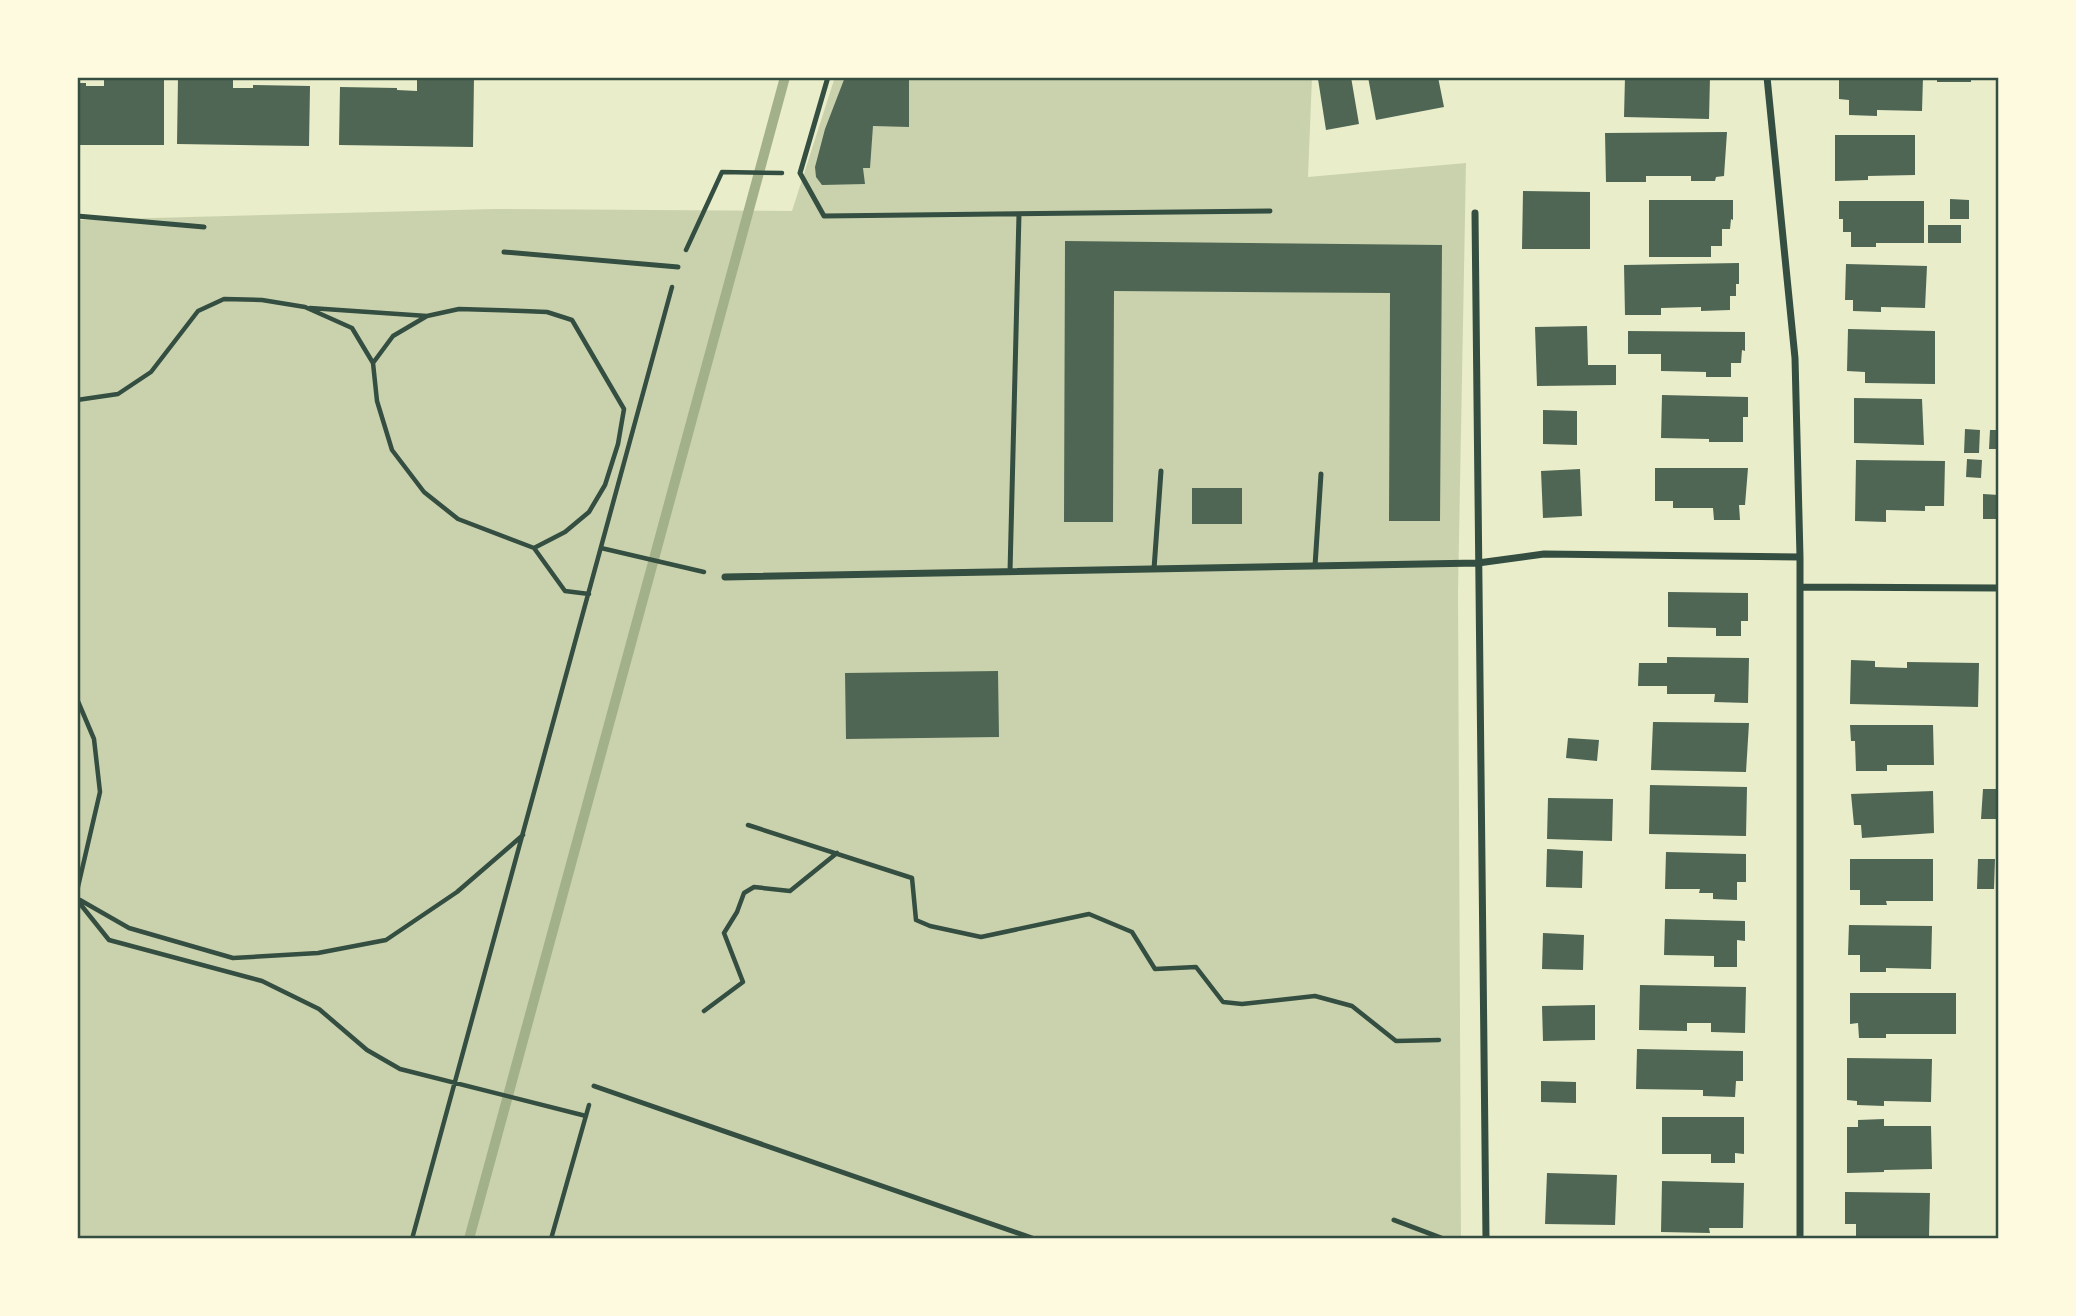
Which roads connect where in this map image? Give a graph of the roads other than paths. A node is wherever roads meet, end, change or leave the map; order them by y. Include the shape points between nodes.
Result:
1 (828, 77) edge
2 (1767, 77) edge
3 (1270, 211) dead end
4 (1475, 213) dead end
5 (1019, 214) junction
6 (77, 216) edge
7 (204, 227) dead end
8 (504, 252) dead end
9 (678, 267) road end
10 (1161, 471) dead end
11 (1321, 474) dead end
12 (1800, 557) junction
13 (1478, 563) junction
14 (1315, 566) junction
15 (1154, 569) junction
16 (1010, 572) junction
17 (725, 577) road end
18 (1800, 587) junction
19 (1999, 588) edge
20 (594, 1086) road end
21 (1394, 1220) dead end
22 (1035, 1239) edge
23 (1444, 1239) edge
24 (1486, 1239) edge
25 (1800, 1239) edge

1 - 5 lane via 800,173 824,216
2 - 12 street via 1796,358
3 - 5 lane
4 - 13 street
5 - 16 lane
6 - 7 lane
8 - 9 lane
10 - 15 lane
11 - 14 lane
12 - 13 street via 1544,554
12 - 18 street
13 - 14 street
13 - 24 street
14 - 15 street
15 - 16 street
16 - 17 street
18 - 19 street
18 - 25 street
20 - 22 lane
21 - 23 lane

